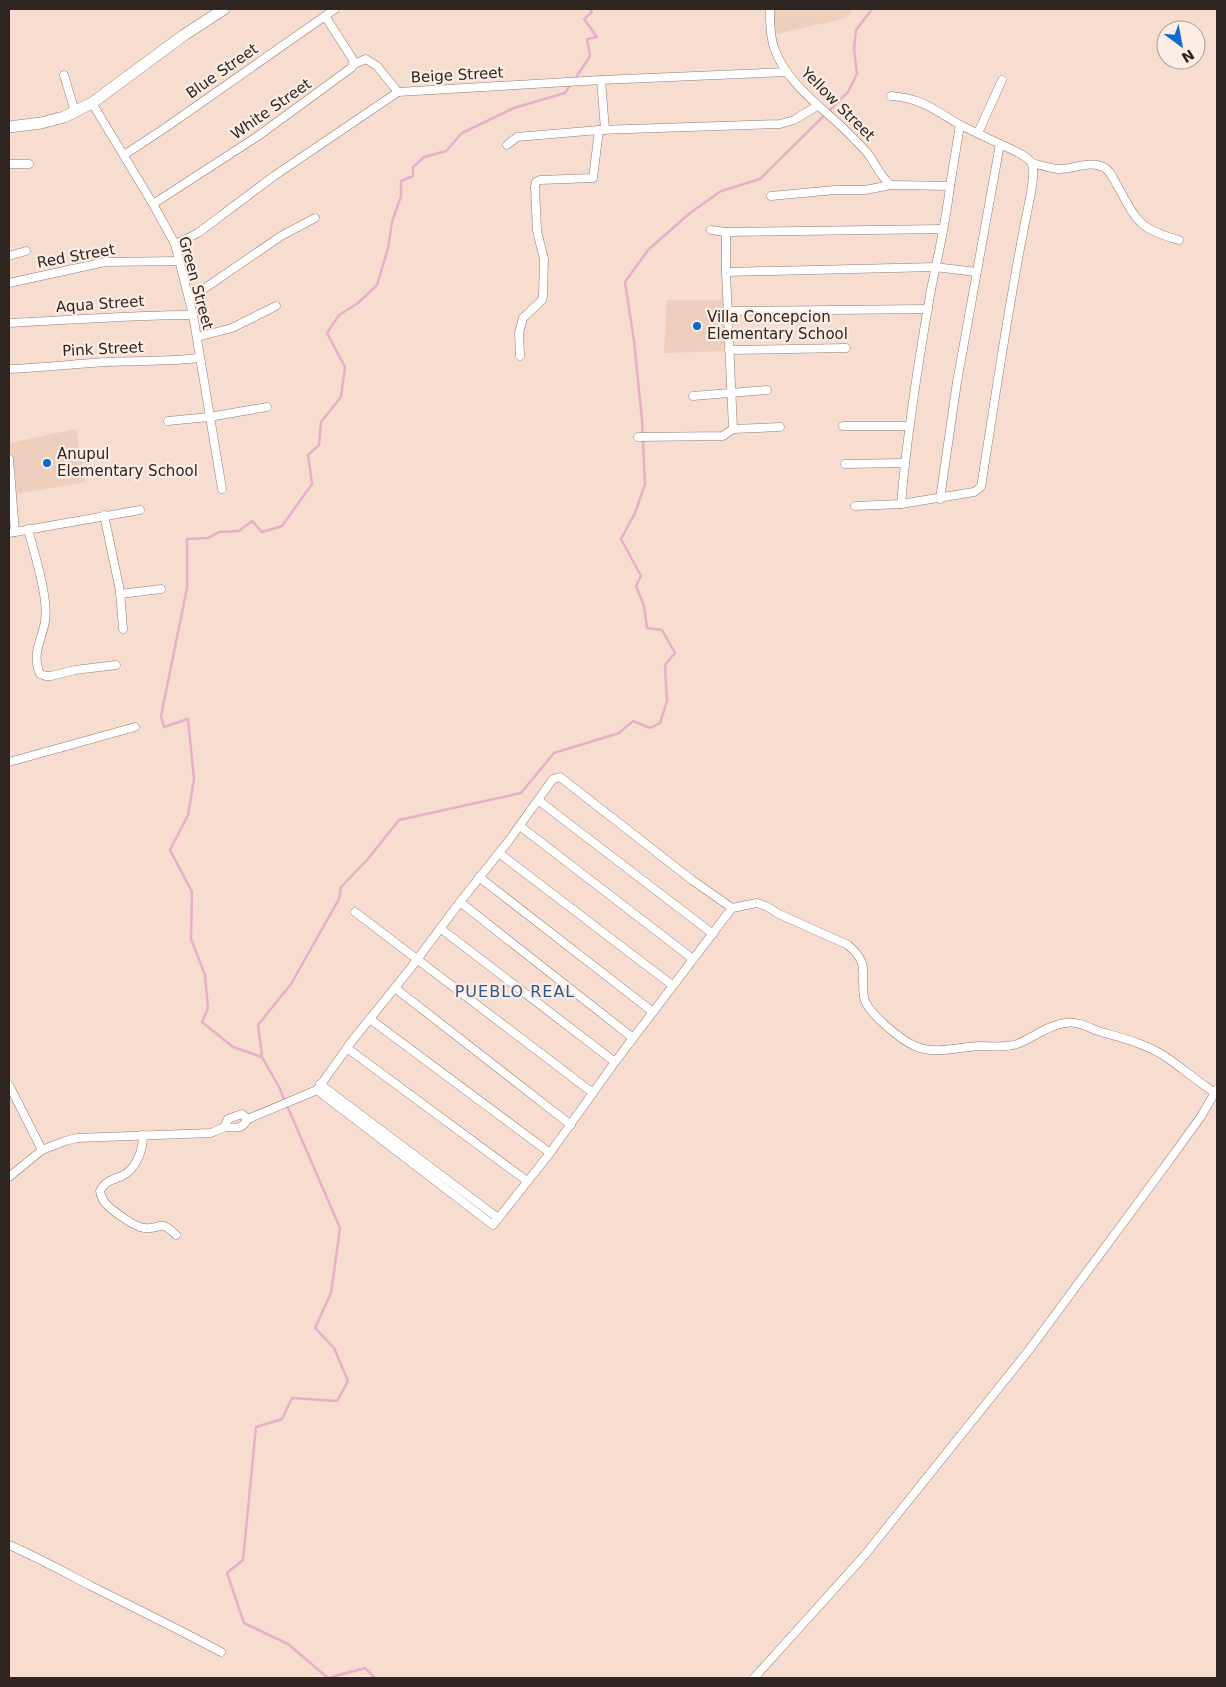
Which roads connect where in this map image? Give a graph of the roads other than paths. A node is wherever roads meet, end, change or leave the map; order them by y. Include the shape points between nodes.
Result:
1 (224, 9) edge
2 (335, 9) edge
3 (770, 9) edge
4 (325, 16) junction
5 (354, 64) junction
6 (787, 72) junction
7 (64, 75) dead end
8 (601, 80) junction
9 (1002, 80) dead end
10 (398, 92) junction
11 (890, 96) dead end
12 (92, 103) junction
13 (819, 107) junction
14 (75, 112) junction
15 (960, 125) junction
16 (9, 127) edge
17 (602, 130) junction
18 (978, 133) junction
19 (1000, 144) junction
20 (508, 145) dead end
21 (124, 155) junction
22 (1032, 162) junction
23 (9, 164) edge
24 (29, 164) dead end
25 (891, 186) junction
26 (950, 186) junction
27 (771, 196) dead end
28 (153, 204) junction
29 (315, 218) dead end
30 (944, 229) junction
31 (711, 230) dead end
32 (726, 232) junction
33 (1179, 240) dead end
34 (175, 244) junction
35 (26, 251) dead end
36 (9, 256) edge
37 (179, 261) junction
38 (935, 267) junction
39 (726, 272) junction
40 (976, 272) junction
41 (9, 283) edge
42 (189, 299) junction
43 (276, 306) dead end
44 (928, 309) junction
45 (728, 311) junction
46 (193, 315) junction
47 (9, 323) edge
48 (197, 337) junction
49 (846, 348) dead end
50 (729, 350) junction
51 (520, 356) dead end
52 (199, 358) junction
53 (9, 369) edge
54 (767, 390) dead end
55 (731, 392) junction
56 (693, 396) dead end
57 (267, 407) dead end
58 (209, 417) junction
59 (168, 420) dead end
60 (843, 426) dead end
61 (909, 426) junction
62 (780, 427) dead end
63 (733, 429) junction
64 (638, 437) dead end
65 (9, 459) edge
66 (904, 463) junction
67 (845, 464) dead end
68 (222, 489) dead end
69 (940, 499) junction
70 (900, 504) junction
71 (855, 506) dead end
72 (140, 510) dead end
73 (104, 515) junction
74 (28, 530) junction
75 (12, 532) edge
76 (161, 590) dead end
77 (120, 594) junction
78 (123, 629) dead end
79 (116, 665) dead end
80 (135, 727) dead end
81 (9, 762) edge
82 (538, 800) junction
83 (520, 826) junction
84 (499, 853) junction
85 (479, 877) junction
86 (460, 902) junction
87 (732, 908) junction
88 (355, 912) dead end
89 (440, 928) junction
90 (713, 934) junction
91 (417, 959) junction
92 (693, 959) junction
93 (672, 985) junction
94 (395, 988) junction
95 (653, 1012) junction
96 (370, 1019) junction
97 (633, 1038) junction
98 (347, 1048) junction
99 (615, 1062) junction
100 (9, 1084) edge
101 (318, 1087) junction
102 (1216, 1091) edge
103 (593, 1093) junction
104 (248, 1119) junction
105 (571, 1125) junction
106 (224, 1127) junction
107 (143, 1135) junction
108 (42, 1150) junction
109 (550, 1153) junction
110 (9, 1178) edge
111 (527, 1181) junction
112 (176, 1235) dead end
113 (9, 1545) edge
114 (221, 1652) dead end
115 (754, 1678) edge

1 - 12 street
2 - 4 street, Blue Street
3 - 6 street, Yellow Street via 775,50
4 - 5 street
4 - 21 street, Blue Street
5 - 10 street via 366,60 377,66
5 - 28 street, White Street via 258,136
6 - 8 street, Beige Street
6 - 13 street, Yellow Street
7 - 14 street
8 - 10 street, Beige Street
8 - 17 street
9 - 18 street
10 - 34 street, Beige Street via 274,176 198,233
11 - 15 street via 922,102
12 - 14 street
12 - 21 street, Green Street
13 - 17 street via 780,124
13 - 25 street, Yellow Street via 855,139
14 - 16 street via 42,123
15 - 18 street
15 - 26 street
17 - 20 street via 517,137
17 - 51 street via 593,178 536,182 537,231 544,259 543,296 523,318 519,333
18 - 19 street
19 - 22 street
19 - 40 street
21 - 28 street, Green Street
22 - 33 street via 1059,169 1098,164 1105,167 1134,216 1145,227
22 - 69 street via 1032,186 981,487 977,491
23 - 24 street
25 - 26 street
25 - 27 street
26 - 30 street
28 - 34 street, Green Street
29 - 42 street via 272,242
30 - 32 street
30 - 38 street
31 - 32 street
32 - 39 street
34 - 37 street, Green Street
35 - 36 street
37 - 41 street, Red Street via 105,262
37 - 42 street, Green Street
38 - 39 street
38 - 40 street
38 - 44 street
39 - 45 street
40 - 69 street
42 - 46 street, Green Street
43 - 48 street via 232,328
44 - 45 street
44 - 61 street
45 - 50 street
46 - 47 street, Aqua Street
46 - 48 street, Green Street
48 - 52 street, Green Street
49 - 50 street
50 - 55 street
52 - 53 street, Pink Street
52 - 58 street, Green Street
54 - 55 street
55 - 56 street
55 - 63 street
57 - 58 street
58 - 59 street
58 - 68 street, Green Street
60 - 61 street
61 - 66 street
62 - 63 street
63 - 64 street via 723,436
65 - 75 street
66 - 67 street
66 - 70 street
69 - 70 street
70 - 71 street
72 - 73 street
73 - 74 street
73 - 77 street
74 - 75 street
74 - 79 street via 46,619 36,650 40,674 51,676
76 - 77 street
77 - 78 street
80 - 81 street
82 - 83 street
82 - 87 street via 553,779 560,777
82 - 90 street
83 - 84 street
83 - 92 street
84 - 85 street
84 - 93 street
85 - 86 street
85 - 95 street
86 - 89 street
86 - 97 street
87 - 90 street
87 - 102 street via 757,904 766,906 848,945 862,961 866,1005 883,1023 915,1046 936,1050 997,1047 1022,1042 1056,1025 1076,1023 1145,1046
88 - 91 street
89 - 91 street
89 - 99 street
90 - 92 street
91 - 94 street
91 - 103 street
92 - 93 street
93 - 95 street
94 - 96 street
94 - 105 street
95 - 97 street
96 - 98 street
96 - 109 street
97 - 99 street
98 - 101 street
98 - 111 street
99 - 103 street
100 - 108 street
101 - 104 street
101 - 111 street via 493,1226
102 - 115 street via 1160,1174 1030,1350 864,1556
103 - 105 street
104 - 106 street via 244,1126
104 - 106 street via 242,1114 228,1119
105 - 109 street
106 - 107 street via 211,1133
107 - 108 street via 77,1138
107 - 112 street via 143,1145 134,1166 104,1184 100,1191 102,1198 106,1205 132,1225 145,1229 167,1226
108 - 110 street
109 - 111 street
113 - 114 street

